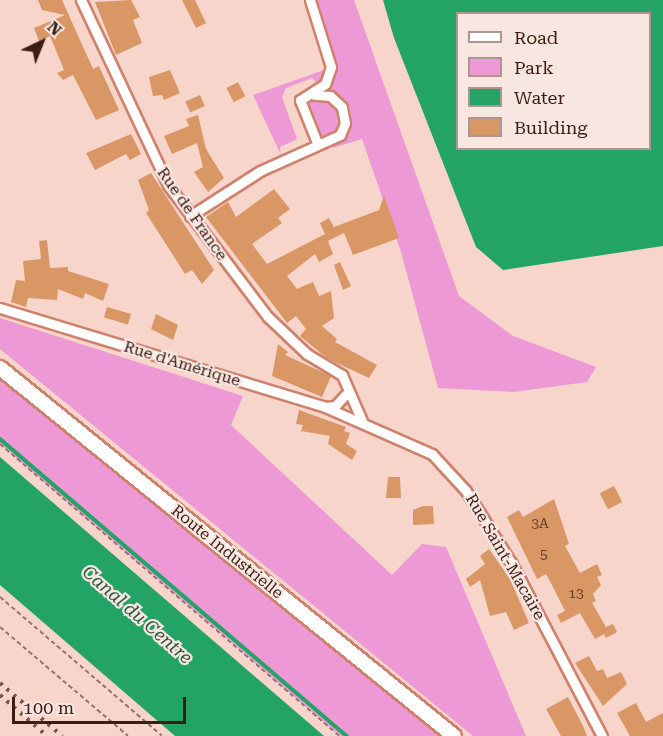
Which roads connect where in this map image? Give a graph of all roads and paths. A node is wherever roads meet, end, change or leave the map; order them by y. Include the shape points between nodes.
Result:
1 (81, 0) edge
2 (310, 0) edge
3 (314, 95) junction
4 (318, 145) junction
5 (190, 216) junction
6 (0, 308) edge
7 (0, 368) edge
8 (346, 394) junction
9 (325, 407) junction
10 (363, 422) junction
11 (0, 444) edge
12 (0, 597) edge
13 (0, 627) edge
14 (128, 736) edge
15 (162, 736) edge
16 (340, 736) edge
17 (454, 736) edge
18 (602, 736) edge

1 - 5 street, Rue de France via 146,141
2 - 3 street via 331,67
3 - 4 street via 300,100
3 - 4 street via 336,99 345,116 340,135
4 - 5 street via 260,171
5 - 8 street, Rue de France via 268,317 307,354 342,375
6 - 9 street, Rue d'Amérique
7 - 17 main road, Route Industrielle
8 - 9 street via 335,406
8 - 10 street, Rue de France
9 - 10 street, Rue d'Amérique
10 - 18 street, Rue Saint-Macaire via 419,446 455,476 512,564
11 - 16 path
12 - 15 path
13 - 14 path

